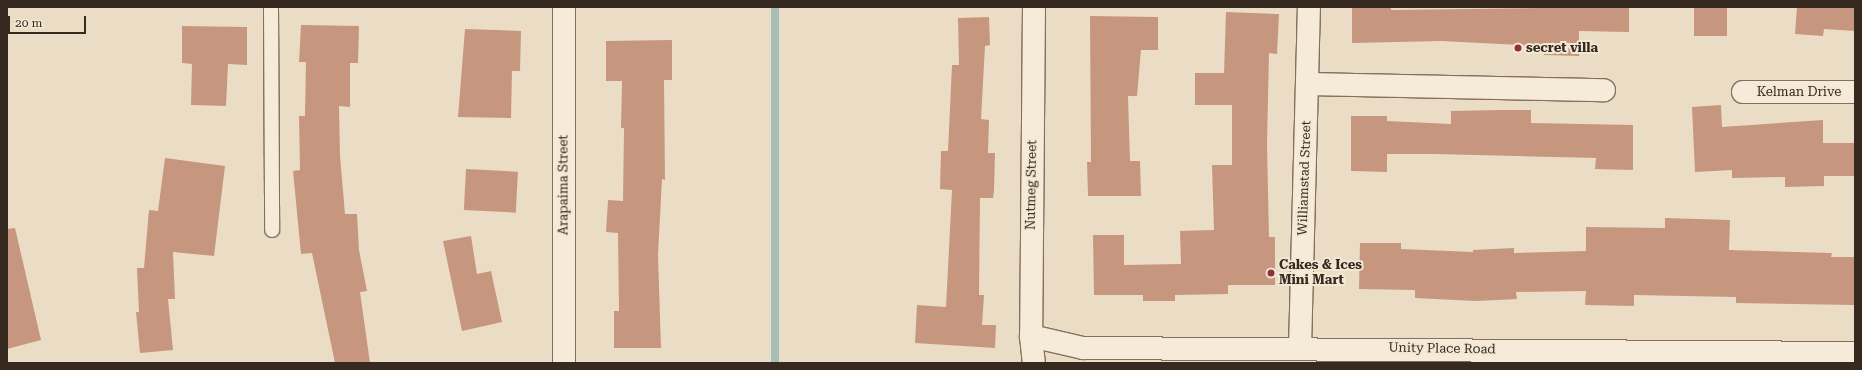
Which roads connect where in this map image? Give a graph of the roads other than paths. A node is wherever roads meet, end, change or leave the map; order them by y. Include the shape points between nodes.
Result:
1 (271, 7) edge
2 (564, 7) edge
3 (1034, 7) edge
4 (1309, 7) edge
5 (1308, 84) junction
6 (1604, 90) dead end
7 (1743, 92) dead end
8 (1855, 92) edge
9 (272, 230) dead end
10 (1031, 336) junction
11 (1300, 348) junction
12 (1855, 353) edge
13 (564, 363) edge
14 (1034, 363) edge

1 - 9 lane
2 - 13 street, Arapaima Street
3 - 10 street, Nutmeg Street
4 - 5 street, Williamstad Street
5 - 6 street
5 - 11 street, Williamstad Street
7 - 8 street, Kelman Drive
10 - 11 street, Unity Place Road via 1083,348
10 - 14 street, Nutmeg Street
11 - 12 street, Unity Place Road

